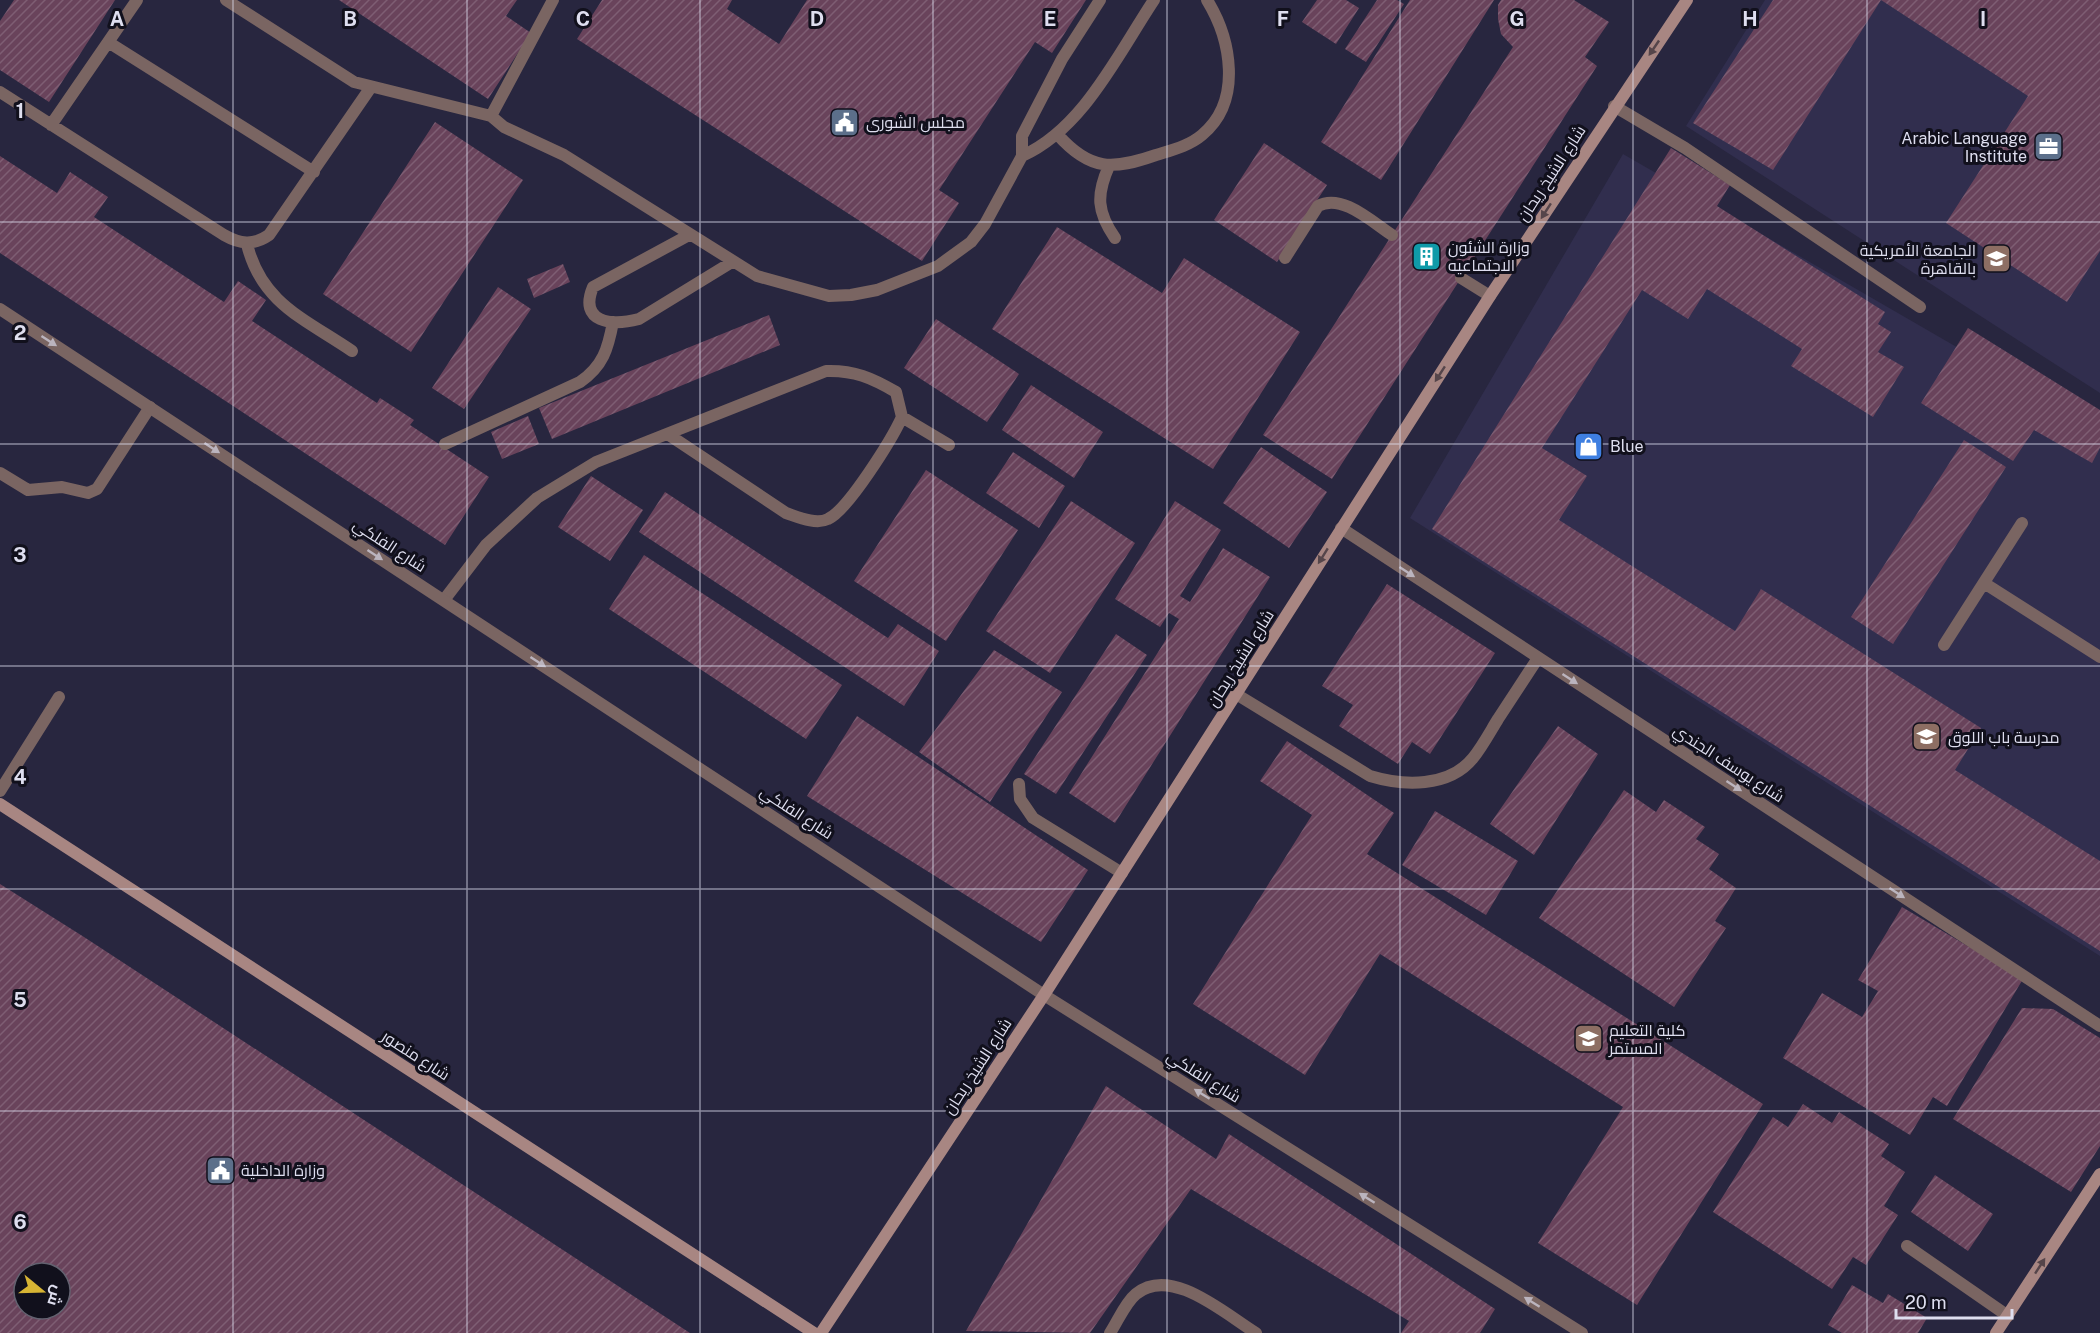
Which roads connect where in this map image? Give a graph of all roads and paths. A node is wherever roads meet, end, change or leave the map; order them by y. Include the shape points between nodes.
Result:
1 (137, 0) edge
2 (226, 0) edge
3 (553, 0) edge
4 (1100, 0) edge
5 (1154, 0) edge
6 (1207, 0) edge
7 (1687, 0) edge
8 (1217, 6) edge
9 (108, 42) junction
10 (371, 87) junction
11 (0, 92) edge
12 (1614, 106) junction
13 (491, 116) junction
14 (51, 125) junction
15 (1058, 135) junction
16 (1022, 156) junction
17 (1109, 166) junction
18 (314, 172) junction
19 (689, 235) junction
20 (1392, 235) dead end
21 (1115, 238) dead end
22 (247, 244) junction
23 (1285, 258) dead end
24 (732, 262) junction
25 (1461, 278) dead end
26 (1490, 296) junction
27 (1920, 307) dead end
28 (0, 309) edge
29 (613, 322) junction
30 (352, 351) dead end
31 (150, 407) junction
32 (902, 417) junction
33 (669, 435) junction
34 (445, 444) dead end
35 (949, 445) dead end
36 (0, 473) edge
37 (2022, 523) dead end
38 (1341, 528) junction
39 (1984, 583) junction
40 (444, 600) junction
41 (1944, 645) dead end
42 (2100, 657) edge
43 (1538, 658) junction
44 (1236, 694) junction
45 (59, 697) dead end
46 (1019, 784) dead end
47 (0, 790) edge
48 (0, 804) edge
49 (1122, 873) junction
50 (1044, 995) junction
51 (2100, 1026) edge
52 (2100, 1174) edge
53 (1907, 1246) dead end
54 (2008, 1316) junction
55 (814, 1333) edge
56 (821, 1333) edge
57 (1110, 1333) edge
58 (1256, 1333) edge
59 (1582, 1333) edge
60 (1996, 1333) edge

1 - 9 street
2 - 10 street via 340,75
3 - 13 street
4 - 16 street via 1062,59 1022,136
5 - 15 street via 1080,111
6 - 8 street
7 -> 12 main road, شارع الشيخ ريحان
8 - 17 street via 1231,71 1215,119 1203,134 1186,145 1129,165
9 - 14 street
9 - 18 street
10 - 13 street
10 - 18 street
11 - 14 street
12 -> 26 main road, شارع الشيخ ريحان
12 - 27 street via 1685,148
13 - 19 street via 504,127 564,155
14 - 22 street via 224,235
15 - 16 street
15 - 17 street via 1071,150
16 - 24 street via 971,242 938,266 878,290 829,297 777,284
17 - 21 street via 1101,184 1100,203
18 - 22 street via 269,236
19 - 24 street
19 - 29 street via 593,287 588,298 590,308 597,317
20 - 23 street via 1345,205 1326,201 1318,206
22 - 30 street via 261,283 275,299
24 - 29 street via 639,319
25 - 26 street
26 -> 38 main road, شارع الشيخ ريحان
28 -> 31 street, شارع الفلكي
29 - 34 street via 608,351 592,374
31 - 36 street via 97,489 88,493 62,487 28,490
31 -> 40 street, شارع الفلكي
32 - 33 street via 896,392 872,378 826,371
32 - 33 street via 891,440 840,509 826,520 808,520 786,513
32 - 35 street
33 - 40 street via 596,462 537,498 486,545
37 - 39 street
38 -> 43 street, شارع يوسف الجندي
38 -> 44 main road, شارع الشيخ ريحان
39 - 41 street
39 - 42 street
40 -> 50 street, شارع الفلكي
43 - 44 street via 1472,760 1454,772 1413,784 1370,776
43 -> 51 street, شارع يوسف الجندي
44 - 49 main road, شارع الشيخ ريحان
45 - 47 street
46 - 49 street via 1020,799 1033,818
48 - 55 main road, شارع منصور
49 - 50 main road, شارع الشيخ ريحان
50 - 56 main road, شارع الشيخ ريحان
59 -> 50 street, شارع الفلكي
54 -> 52 main road
53 - 54 street
54 - 60 main road
57 - 58 street via 1135,1295 1160,1284 1188,1290

